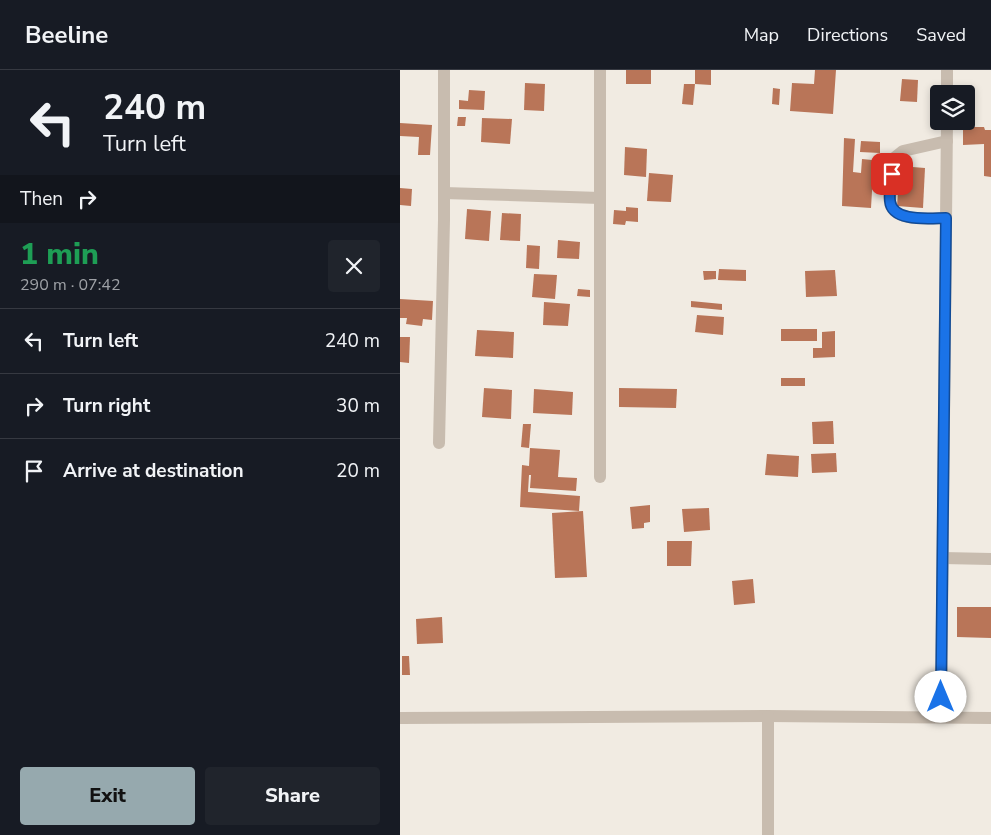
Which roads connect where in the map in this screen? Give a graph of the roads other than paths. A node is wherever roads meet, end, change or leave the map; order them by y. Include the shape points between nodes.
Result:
1 (444, 70) edge
2 (600, 70) edge
3 (947, 70) edge
4 (947, 85) edge
5 (947, 130) edge
6 (947, 141) junction
7 (444, 192) junction
8 (600, 198) junction
9 (946, 218) junction
10 (439, 443) dead end
11 (600, 477) dead end
12 (943, 558) junction
13 (991, 558) edge
14 (768, 716) junction
15 (941, 717) junction
16 (400, 718) edge
17 (991, 718) edge
18 (768, 835) edge

1 - 7 street
2 - 8 street
3 - 4 street
5 - 6 street
6 - 9 street
6 - 9 street via 903,151 893,159 890,203 899,214 914,218
7 - 8 street
7 - 10 street
8 - 11 street
9 - 12 street
12 - 13 street
12 - 15 street
14 - 15 street
14 - 16 street
14 - 18 street
15 - 17 street

